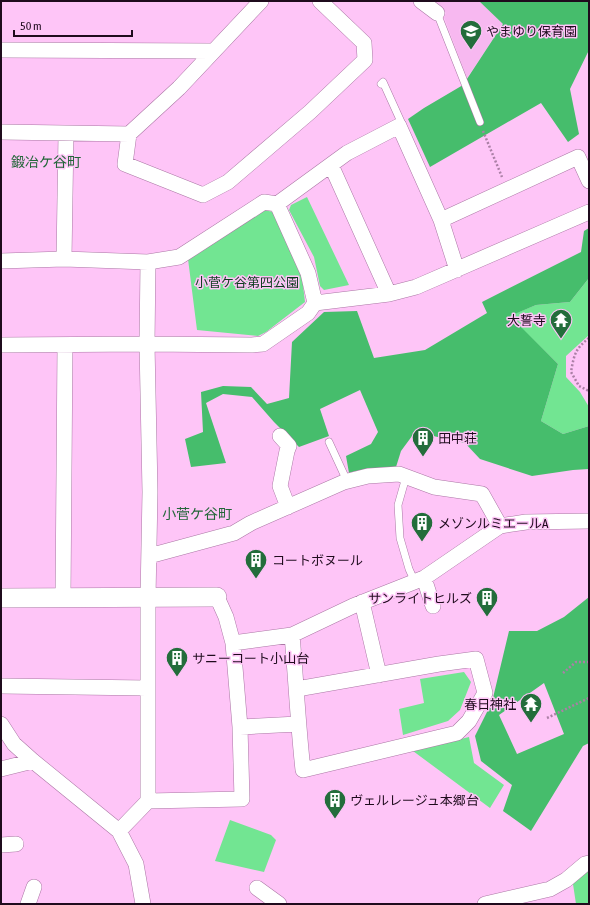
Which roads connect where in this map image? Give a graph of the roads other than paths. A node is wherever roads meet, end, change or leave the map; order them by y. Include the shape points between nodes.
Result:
1 (260, 1) edge
2 (320, 1) edge
3 (421, 1) edge
4 (437, 13) joint
5 (1, 50) edge
6 (212, 51) junction
7 (381, 84) dead end
8 (480, 122) road end
9 (399, 126) junction
10 (1, 132) edge
11 (66, 134) junction
12 (129, 134) junction
13 (331, 165) junction
14 (589, 181) edge
15 (277, 204) junction
16 (589, 212) edge
17 (441, 220) junction
18 (64, 259) junction
19 (1, 261) edge
20 (148, 262) junction
21 (457, 270) junction
22 (389, 294) junction
23 (315, 303) junction
24 (147, 344) junction
25 (1, 345) edge
26 (65, 345) junction
27 (280, 436) dead end
28 (329, 442) dead end
29 (406, 477) junction
30 (347, 481) junction
31 (288, 507) junction
32 (589, 521) edge
33 (500, 526) junction
34 (149, 556) junction
35 (420, 580) junction
36 (216, 597) joint
37 (1, 598) edge
38 (63, 598) junction
39 (148, 598) junction
40 (362, 602) junction
41 (433, 606) dead end
42 (292, 635) junction
43 (233, 643) junction
44 (379, 675) junction
45 (1, 686) edge
46 (147, 688) junction
47 (297, 689) junction
48 (1, 724) edge
49 (298, 724) junction
50 (240, 727) junction
51 (33, 761) junction
52 (1, 769) edge
53 (148, 801) junction
54 (119, 831) junction
55 (589, 863) edge
56 (34, 887) dead end
57 (257, 888) dead end
58 (273, 902) edge
59 (28, 904) edge
60 (143, 904) edge
61 (485, 904) edge

1 - 6 street
2 - 12 street via 364,43 365,60 310,112 228,182 202,194 125,164
3 - 4 street
4 - 8 lane
5 - 6 street
6 - 12 street via 179,88
7 - 9 lane via 384,82 402,124
9 - 13 street via 347,153
9 - 17 street
10 - 11 street
11 - 12 street
11 - 18 street
13 - 15 street
13 - 22 street
14 - 17 street via 578,157
15 - 20 street via 264,202 179,257
15 - 23 street via 308,273
16 - 21 street
17 - 21 street
18 - 19 street
18 - 20 street
20 - 24 street
21 - 22 street via 416,287
22 - 23 street
23 - 24 street via 308,313 263,344
24 - 26 street
24 - 34 street
25 - 26 street
26 - 38 street
27 - 31 street via 289,446 280,486
28 - 30 lane
29 - 30 street via 399,474 368,476
29 - 33 street via 434,487 482,494
29 - 35 lane via 398,505 400,538 409,569
30 - 31 street
31 - 34 street via 251,522 234,533
32 - 33 street via 526,522
33 - 35 street
34 - 39 street
35 - 40 street
35 - 41 street
36 - 39 street
36 - 43 street via 226,617
37 - 38 street
38 - 39 street
39 - 46 street
40 - 42 street
40 - 44 street
42 - 43 street
42 - 47 street
43 - 50 street
44 - 47 street
44 - 49 street via 476,659 485,693 469,721 457,733 303,770
45 - 46 street
46 - 53 street
47 - 49 street
48 - 51 street via 14,744
49 - 50 street
50 - 53 street via 242,799
51 - 52 street
51 - 54 street
53 - 54 street
54 - 60 street via 136,864
55 - 61 street via 550,889
56 - 59 street
57 - 58 street

